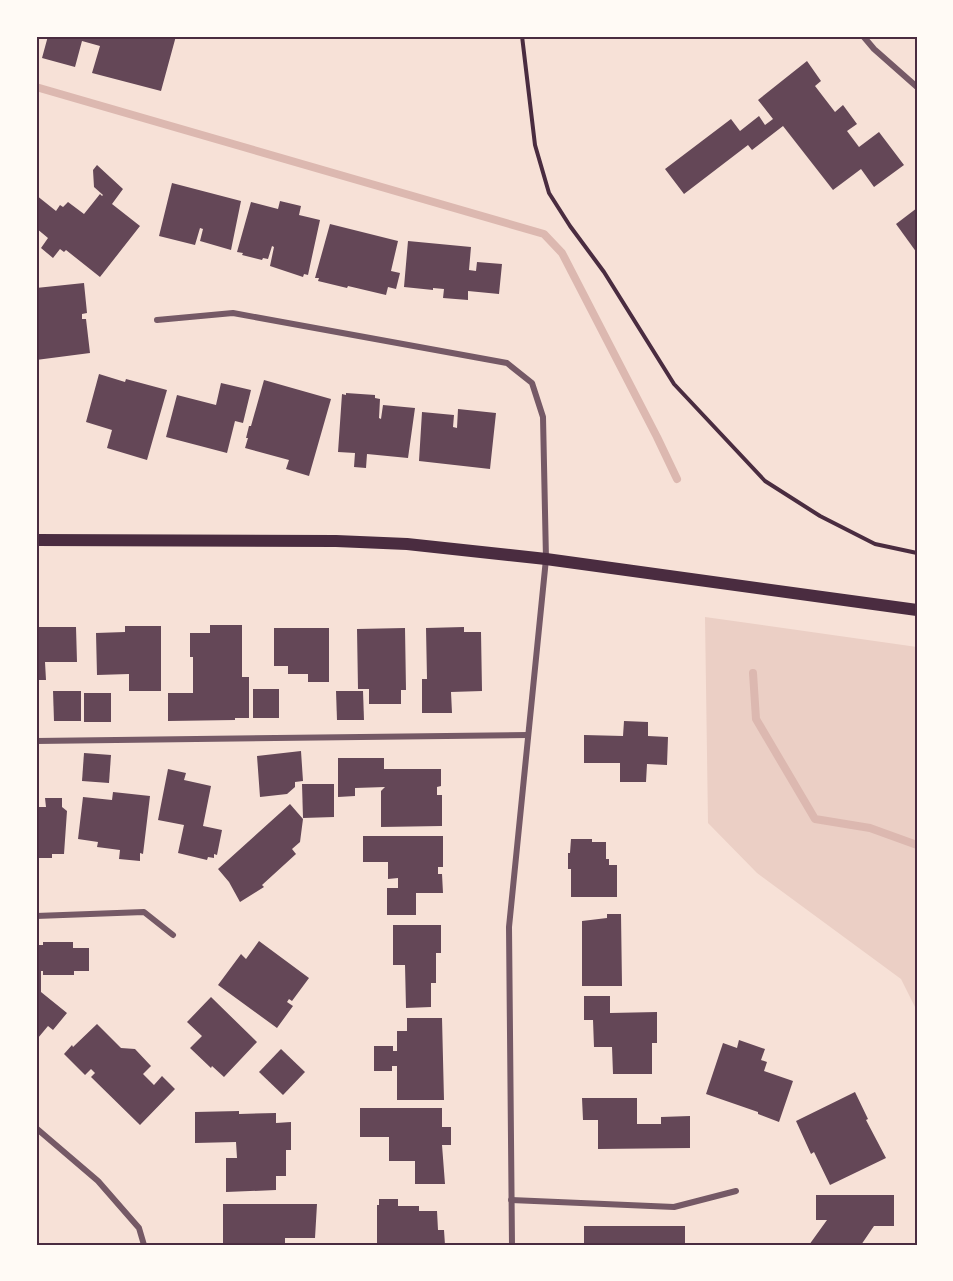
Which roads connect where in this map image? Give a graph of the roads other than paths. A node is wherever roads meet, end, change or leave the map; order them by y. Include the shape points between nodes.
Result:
1 (863, 36) edge
2 (917, 87) edge
3 (157, 320) dead end
4 (36, 540) edge
5 (546, 558) junction
6 (917, 610) edge
7 (528, 735) junction
8 (36, 741) edge
9 (36, 916) edge
10 (173, 935) dead end
11 (36, 1128) edge
12 (736, 1191) dead end
13 (511, 1200) junction
14 (144, 1245) edge
15 (512, 1245) edge

1 - 2 street
3 - 5 street via 233,313 507,363 532,383 543,417
4 - 5 main road via 336,541
5 - 6 main road
5 - 7 street
7 - 8 street
7 - 13 street via 509,927
9 - 10 street via 144,912
11 - 14 street via 98,1181 139,1228
12 - 13 street via 674,1207
13 - 15 street

